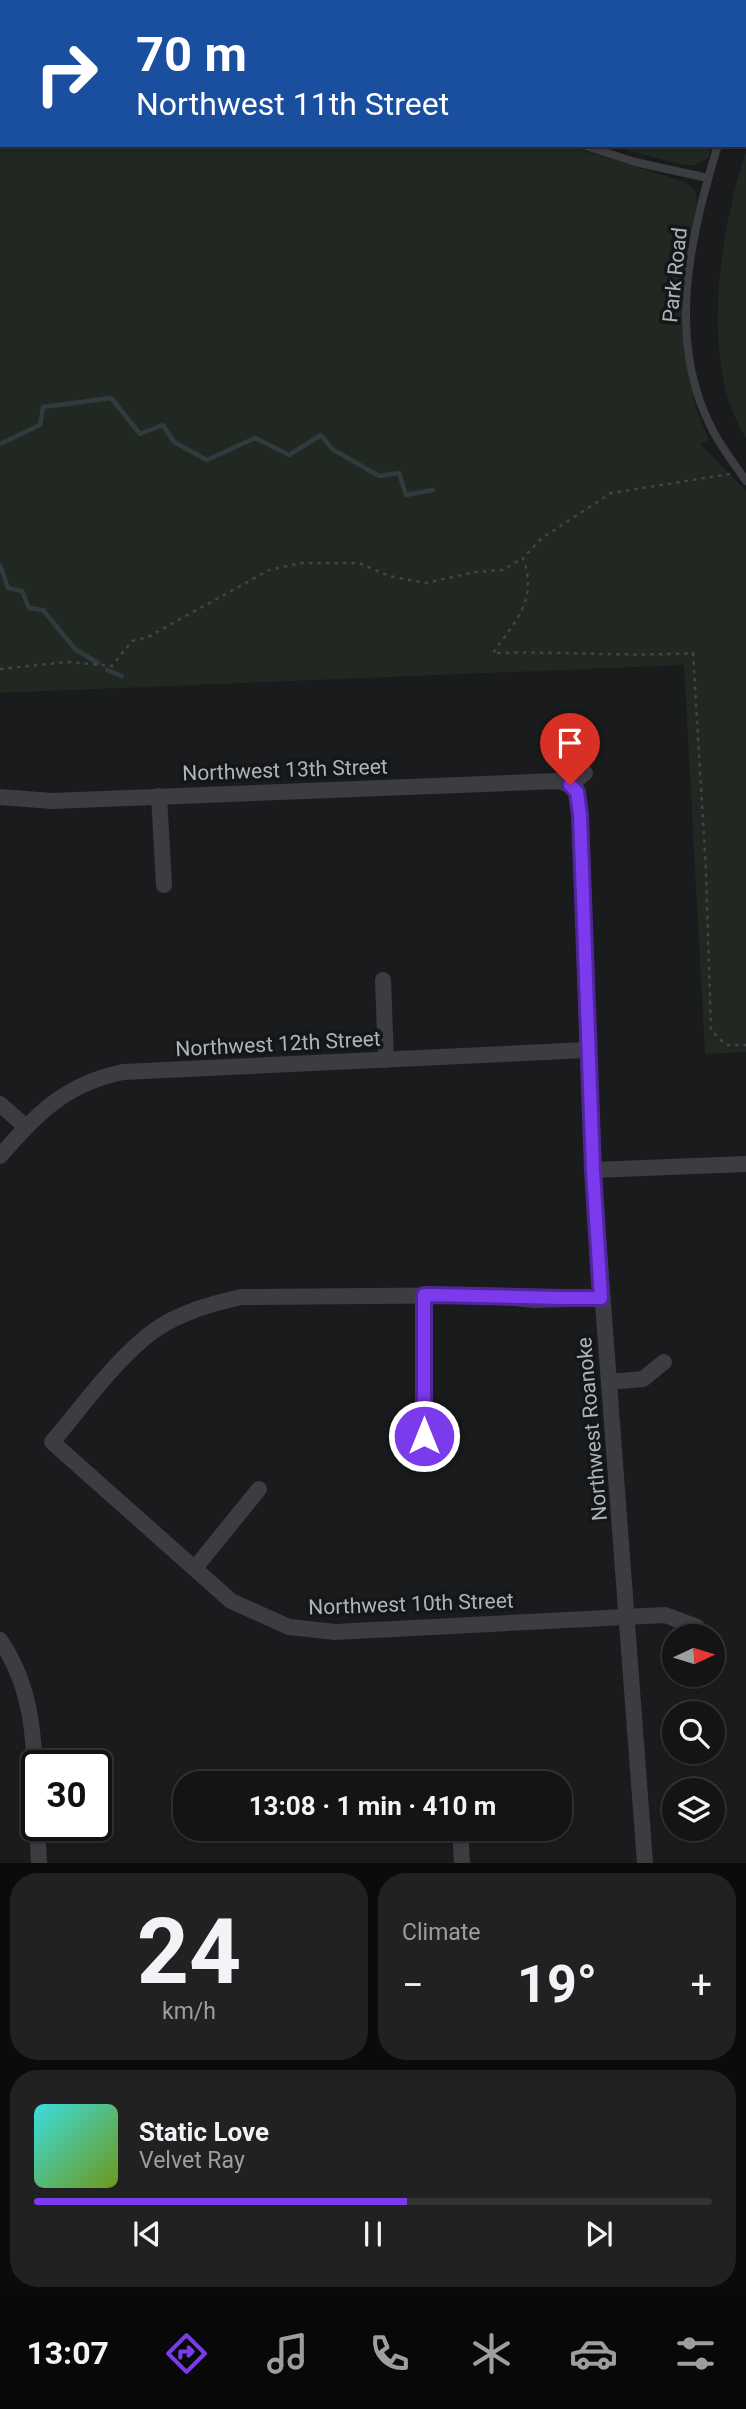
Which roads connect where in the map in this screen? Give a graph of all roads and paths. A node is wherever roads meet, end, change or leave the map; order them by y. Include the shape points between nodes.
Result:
1 (589, 147) edge
2 (717, 147) edge
3 (708, 178) junction
4 (740, 472) junction
5 (746, 481) edge
6 (523, 558) junction
7 (0, 669) edge
8 (584, 773) dead end
9 (570, 785) junction
10 (159, 796) junction
11 (0, 797) edge
12 (164, 885) dead end
13 (383, 980) dead end
14 (746, 1045) edge
15 (588, 1050) junction
16 (386, 1060) junction
17 (0, 1104) edge
18 (26, 1127) junction
19 (0, 1156) edge
20 (746, 1164) edge
21 (593, 1170) junction
22 (424, 1295) junction
23 (601, 1298) junction
24 (664, 1362) dead end
25 (609, 1382) junction
26 (424, 1436) dead end
27 (260, 1489) dead end
28 (195, 1568) junction
29 (628, 1616) junction
30 (687, 1624) edge
31 (0, 1640) edge
32 (34, 1750) edge
33 (38, 1841) edge
34 (461, 1841) edge
35 (39, 1863) edge
36 (462, 1863) edge
37 (645, 1863) edge

1 - 3 lane
2 - 3 lane, Park Road
3 - 4 lane, Park Road via 690,264 685,309 688,357 711,429
4 - 5 lane, Park Road
4 - 6 path via 611,494 542,538
6 - 7 path via 503,570 426,583 389,576 359,563 301,564 269,570 148,637 132,641 112,666 57,662
6 - 14 path via 530,578 525,607 493,653 693,653 711,1030 726,1045
8 - 9 street
9 - 10 street, Northwest 13th Street via 558,781
9 - 15 street, Northwest Roanoke via 577,792 580,815
10 - 11 street, Northwest 13th Street via 52,801
10 - 12 street
13 - 16 street
15 - 16 street, Northwest 12th Street
15 - 21 street, Northwest Roanoke
16 - 18 street, Northwest 12th Street via 123,1072 70,1090
17 - 18 street
18 - 19 street, Northwest 12th Street
20 - 21 street
21 - 23 street, Northwest Roanoke
22 - 23 street
22 - 26 street
22 - 28 street, Northwest 10th Street via 241,1297 179,1316 134,1348 52,1442
23 - 25 street, Northwest Roanoke
24 - 25 street via 643,1379
25 - 29 street, Northwest Roanoke
27 - 28 street
28 - 29 street, Northwest 10th Street via 231,1601 256,1615 313,1632
29 - 30 street, Northwest 10th Street via 665,1615
29 - 37 street, Northwest Roanoke
31 - 32 street via 24,1683
33 - 35 street
34 - 36 street

